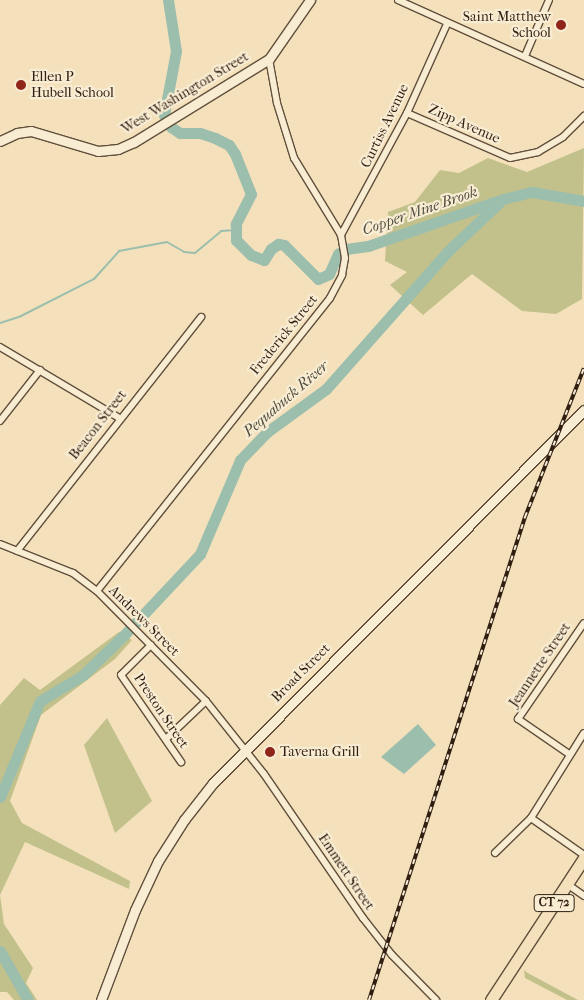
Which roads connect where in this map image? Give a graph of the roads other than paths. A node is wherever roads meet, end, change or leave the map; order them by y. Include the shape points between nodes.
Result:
1 (310, 0) edge
2 (398, 0) edge
3 (549, 0) edge
4 (448, 24) junction
5 (525, 56) junction
6 (269, 59) junction
7 (584, 84) edge
8 (407, 113) junction
9 (584, 116) edge
10 (0, 141) edge
11 (341, 236) junction
12 (201, 317) dead end
13 (0, 346) edge
14 (40, 370) junction
15 (584, 410) edge
16 (119, 418) junction
17 (0, 421) edge
18 (0, 544) edge
19 (18, 551) junction
20 (97, 591) junction
21 (584, 623) edge
22 (151, 645) junction
23 (206, 701) junction
24 (584, 733) edge
25 (166, 739) junction
26 (246, 750) junction
27 (569, 754) junction
28 (181, 762) dead end
29 (531, 818) junction
30 (495, 853) dead end
31 (584, 856) edge
32 (567, 884) junction
33 (584, 896) edge
34 (101, 1000) edge
35 (436, 1000) edge
36 (491, 1000) edge

1 - 6 main road
2 - 4 street
3 - 5 street
4 - 5 street
4 - 8 street, Curtiss Avenue
5 - 7 street
6 - 10 main road, West Washington Street via 118,149 83,149 37,132 17,133
6 - 11 street, Frederick Street via 277,103 294,158
8 - 9 street, Zipp Avenue via 510,158 538,152 563,137
8 - 11 street, Curtiss Avenue
11 - 20 street, Frederick Street via 345,258 338,285 330,298
12 - 16 street, Beacon Street
13 - 14 street
14 - 16 street
14 - 17 street
15 - 26 main road, Broad Street
16 - 19 street, Beacon Street
18 - 19 street, Andrews Street
19 - 20 street, Andrews Street via 73,573
20 - 22 street, Andrews Street
21 - 27 street, Jeannette Street via 518,719
22 - 23 street, Andrews Street
22 - 25 street, Preston Street via 121,674
23 - 25 street
23 - 26 street, Andrews Street
24 - 27 street
25 - 28 street, Preston Street
26 - 34 main road, Broad Street via 213,783 164,850 135,910
26 - 35 street, Emmett Street via 363,918 392,955
27 - 29 street
29 - 30 street
29 - 31 street
31 - 32 highway, CT 72
32 - 33 street
32 - 36 highway, CT 72

